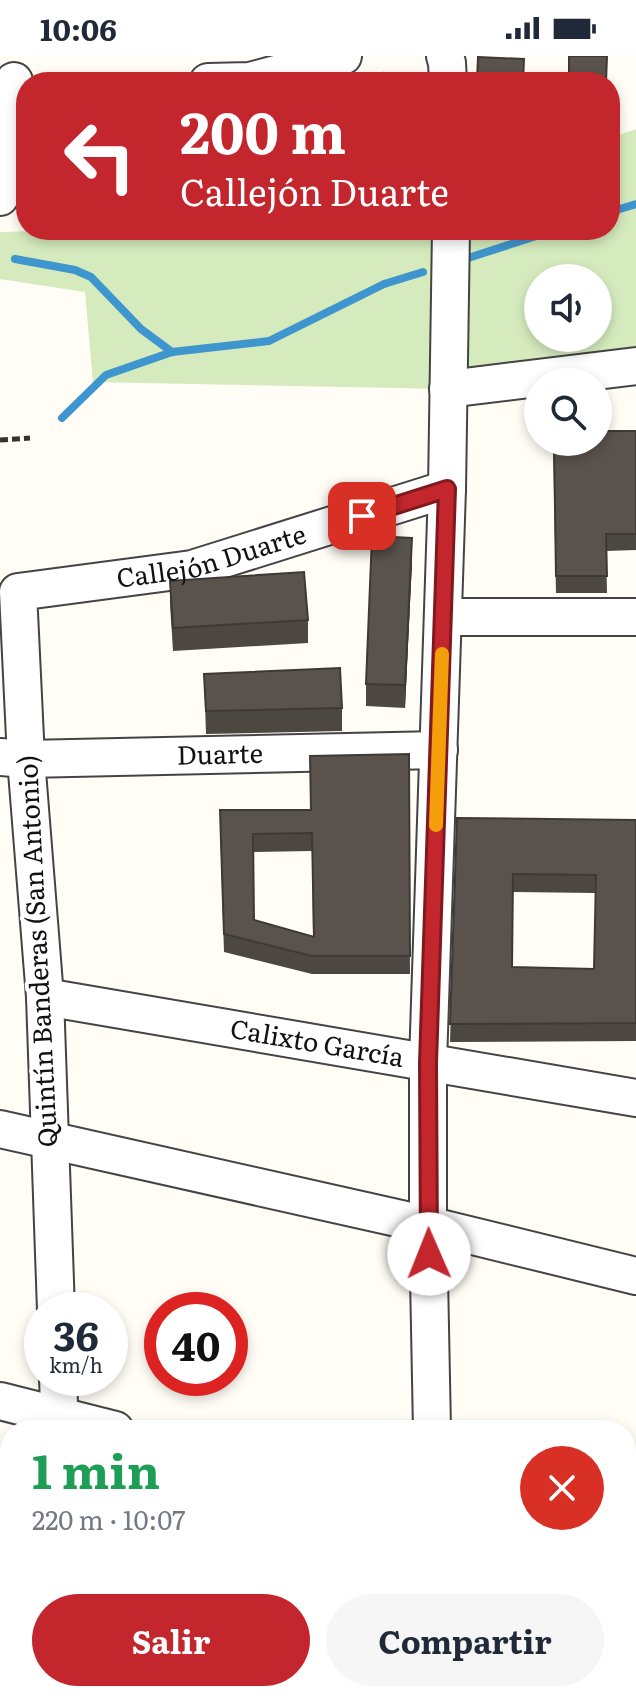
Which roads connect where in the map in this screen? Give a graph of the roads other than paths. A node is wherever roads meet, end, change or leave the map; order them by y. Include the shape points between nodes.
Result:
1 (343, 56) edge
2 (283, 72) edge
3 (13, 81) edge
4 (0, 197) edge
5 (451, 240) edge
6 (636, 366) edge
7 (448, 389) junction
8 (447, 489) junction
9 (18, 592) joint
10 (443, 615) junction
11 (636, 617) edge
12 (439, 750) junction
13 (13, 758) edge
14 (45, 997) junction
15 (428, 1063) junction
16 (636, 1098) edge
17 (0, 1129) edge
18 (50, 1142) junction
19 (428, 1225) junction
20 (636, 1276) edge
21 (55, 1292) edge
22 (59, 1396) edge
23 (0, 1401) edge
24 (52, 1420) edge
25 (60, 1420) edge
26 (432, 1420) edge

1 - 2 street
3 - 4 street
5 - 7 street
6 - 7 street
7 - 8 street
8 - 9 street, Callejón Duarte via 192,569
8 - 10 street
9 - 13 street, Quintín Banderas (San Antonio)
10 - 11 street
10 - 12 street
12 - 13 street, Duarte
12 - 15 street
13 - 14 street, Quintín Banderas (San Antonio)
14 - 15 street, Calixto García
14 - 18 street, Quintín Banderas (San Antonio)
15 - 16 street, Calixto García
15 - 19 street
17 - 18 street
18 - 19 street
18 - 21 street, Quintín Banderas (San Antonio)
19 - 20 street
19 - 26 street
22 - 25 street
23 - 24 street

